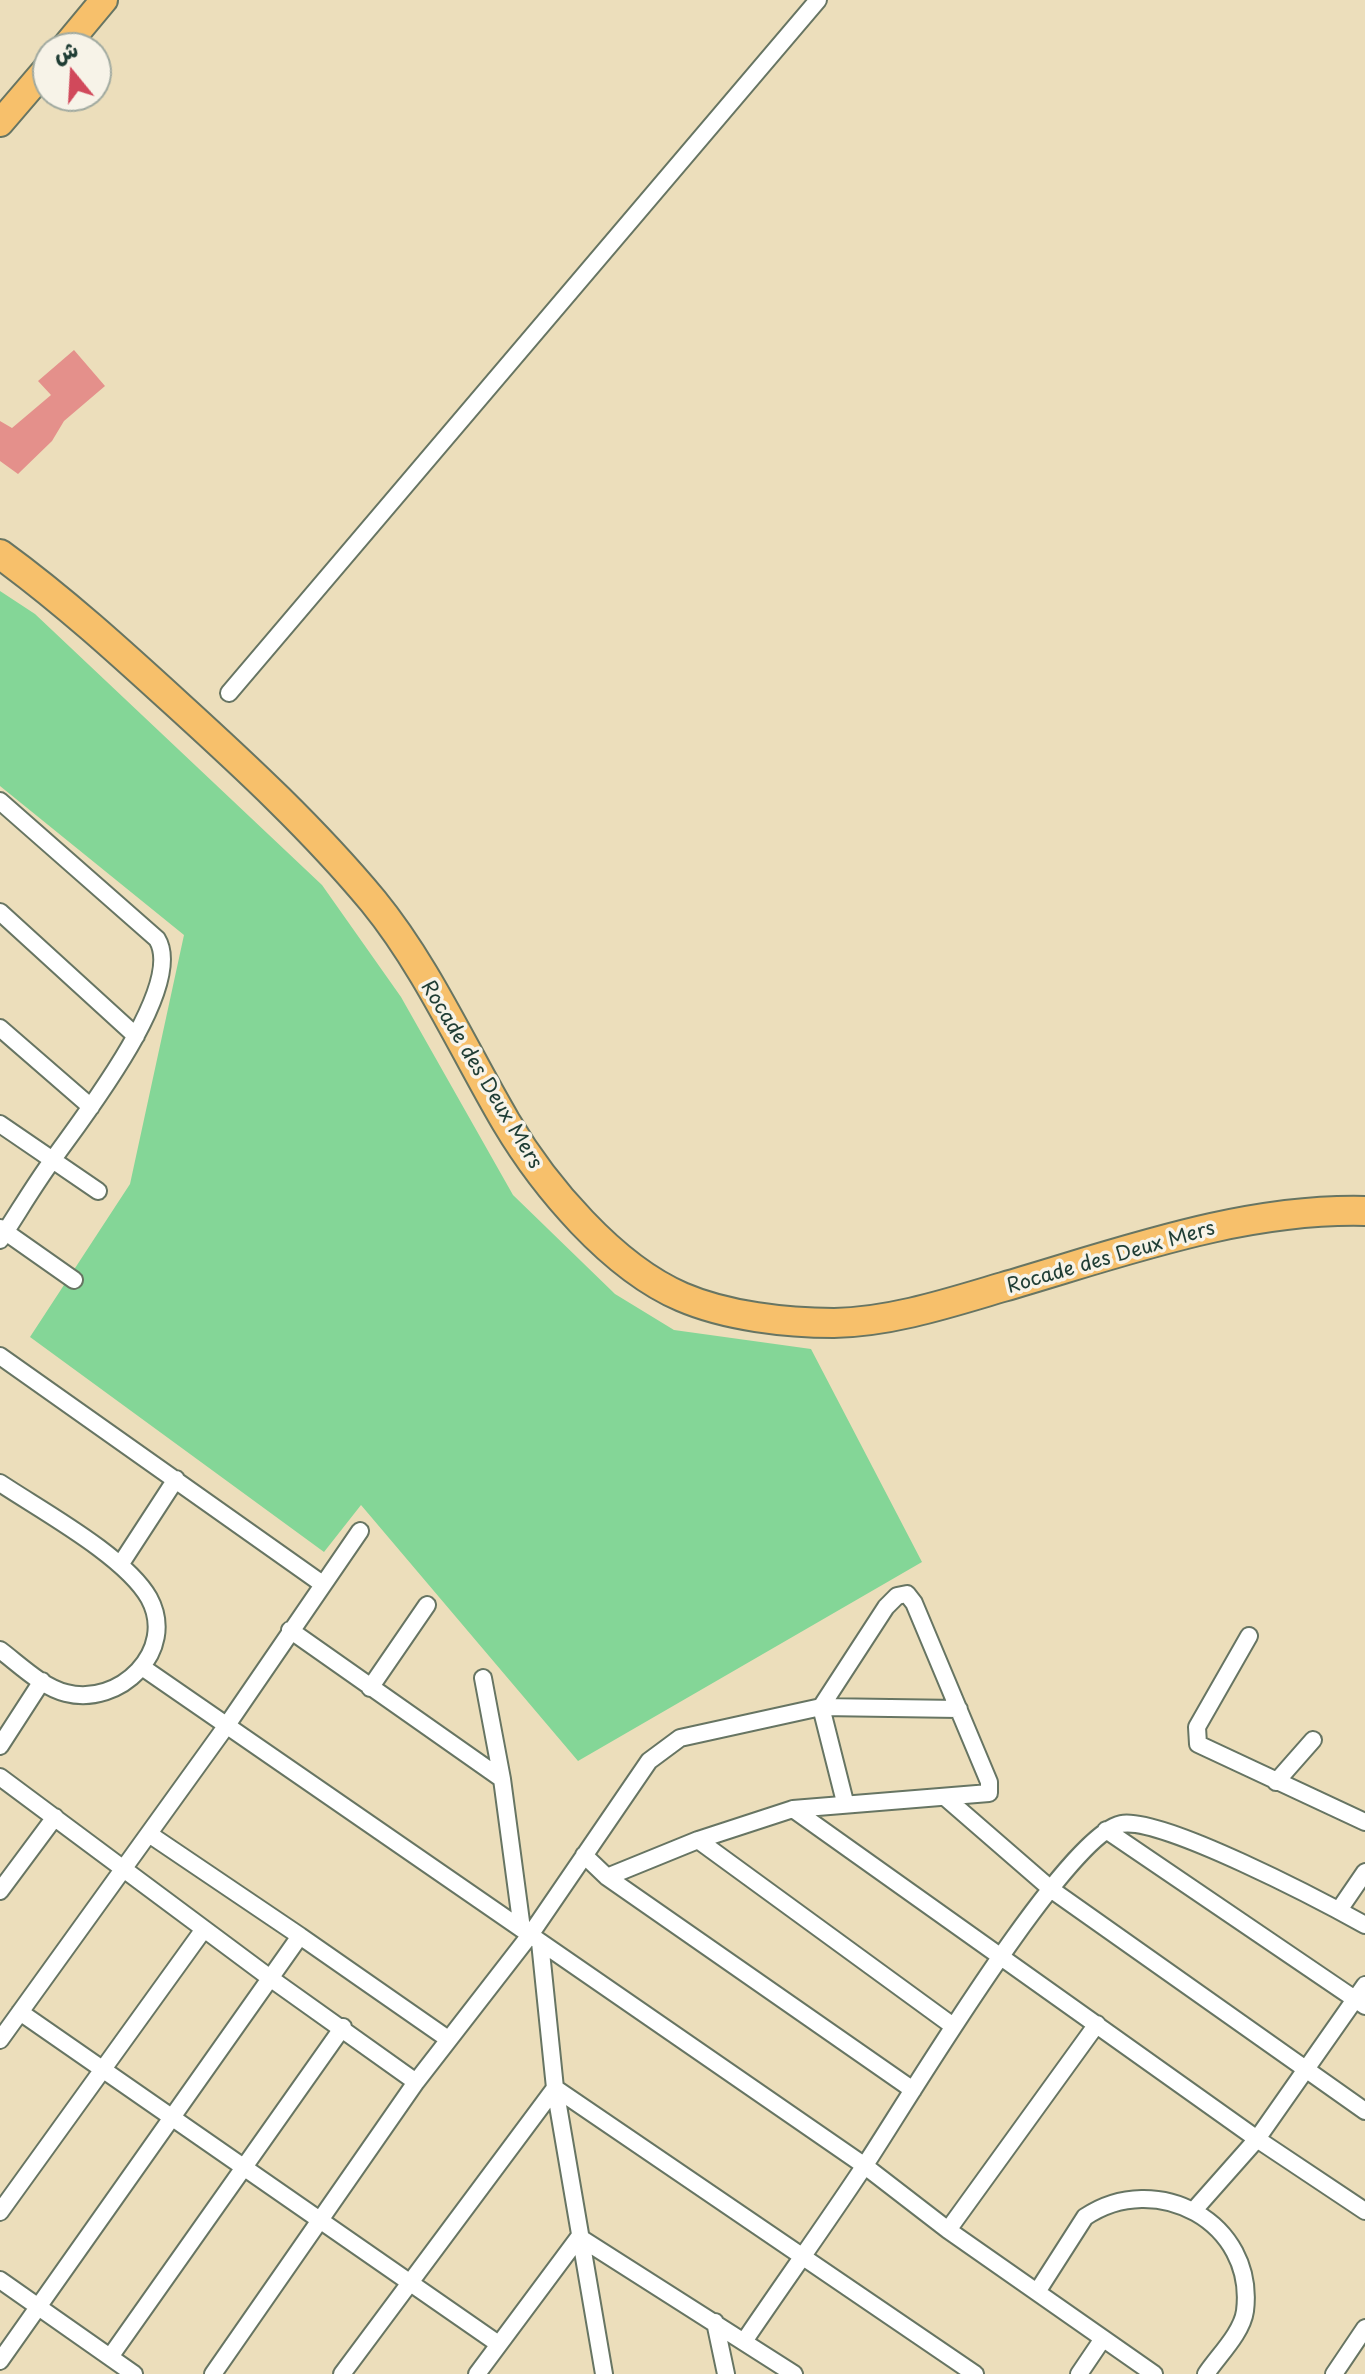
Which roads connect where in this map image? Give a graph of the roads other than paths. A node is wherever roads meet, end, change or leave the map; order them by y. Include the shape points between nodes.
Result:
1 (104, 0) edge
2 (818, 0) edge
3 (77, 32) edge
4 (32, 86) edge
5 (0, 123) edge
6 (0, 554) edge
7 (229, 693) dead end
8 (0, 801) edge
9 (0, 912) edge
10 (0, 1028) edge
11 (136, 1036) junction
12 (91, 1107) junction
13 (0, 1124) edge
14 (52, 1160) junction
15 (98, 1191) dead end
16 (1365, 1211) edge
17 (2, 1234) edge
18 (74, 1280) dead end
19 (0, 1356) edge
20 (176, 1479) junction
21 (0, 1483) edge
22 (360, 1531) dead end
23 (120, 1565) junction
24 (321, 1583) junction
25 (427, 1605) dead end
26 (290, 1630) junction
27 (1249, 1636) dead end
28 (0, 1650) edge
29 (142, 1667) junction
30 (483, 1678) dead end
31 (42, 1681) junction
32 (370, 1688) junction
33 (821, 1707) junction
34 (959, 1709) junction
35 (227, 1725) junction
36 (1313, 1740) dead end
37 (0, 1746) edge
38 (0, 1777) edge
39 (502, 1779) junction
40 (1276, 1782) junction
41 (946, 1798) junction
42 (845, 1802) junction
43 (793, 1809) junction
44 (55, 1817) junction
45 (1365, 1822) edge
46 (1106, 1830) junction
47 (149, 1834) junction
48 (698, 1840) junction
49 (584, 1855) junction
50 (123, 1867) junction
51 (1365, 1872) edge
52 (607, 1877) junction
53 (1052, 1890) junction
54 (0, 1891) edge
55 (1339, 1910) junction
56 (1365, 1925) edge
57 (204, 1929) junction
58 (531, 1935) junction
59 (300, 1936) junction
60 (1001, 1956) junction
61 (270, 1978) junction
62 (1362, 1997) edge
63 (20, 2012) junction
64 (1097, 2024) junction
65 (953, 2026) junction
66 (343, 2027) junction
67 (448, 2039) junction
68 (0, 2040) edge
69 (100, 2068) junction
70 (1304, 2069) junction
71 (416, 2082) junction
72 (555, 2088) junction
73 (913, 2090) junction
74 (1365, 2111) edge
75 (173, 2117) junction
76 (1257, 2139) junction
77 (865, 2166) junction
78 (245, 2167) junction
79 (1195, 2209) junction
80 (1365, 2211) edge
81 (0, 2212) edge
82 (322, 2220) junction
83 (948, 2230) junction
84 (579, 2237) junction
85 (801, 2257) junction
86 (0, 2280) edge
87 (409, 2281) junction
88 (1037, 2292) junction
89 (37, 2304) junction
90 (715, 2322) junction
91 (1365, 2328) edge
92 (745, 2340) junction
93 (1102, 2340) junction
94 (497, 2343) junction
95 (110, 2357) junction
96 (0, 2361) edge
97 (134, 2374) edge
98 (213, 2374) edge
99 (342, 2374) edge
100 (477, 2374) edge
101 (604, 2374) edge
102 (726, 2374) edge
103 (794, 2374) edge
104 (975, 2374) edge
105 (1079, 2374) edge
106 (1154, 2374) edge
107 (1206, 2374) edge
108 (1334, 2374) edge

1 - 3 main road
2 - 7 street
4 - 5 main road
6 - 16 highway, Rocade des Deux Mers via 102,636 302,820 376,905 553,1194 636,1268 681,1297 787,1321 838,1323 973,1296 1203,1230 1324,1210
8 - 11 street via 161,946 161,973
9 - 11 street
10 - 12 street
11 - 12 street
12 - 14 street
13 - 14 street
14 - 15 street
14 - 17 street
17 - 18 street
19 - 20 street
20 - 23 street
20 - 24 street
21 - 23 street
22 - 24 street
23 - 29 street via 154,1611 152,1652
24 - 26 street
25 - 32 street
26 - 32 street
26 - 35 street
27 - 40 street via 1197,1727 1196,1738 1201,1748
28 - 31 street
29 - 31 street via 132,1679 86,1697 63,1693
29 - 35 street
30 - 39 street
31 - 37 street
32 - 39 street
33 - 34 street
33 - 34 street via 886,1607 903,1594 914,1603
33 - 42 street
33 - 49 street via 680,1738 665,1747 649,1761
34 - 41 street via 990,1790 981,1796
35 - 47 street
35 - 58 street
36 - 40 street
38 - 44 street
39 - 58 street
40 - 45 street
41 - 42 street
41 - 53 street
42 - 43 street
43 - 48 street
43 - 60 street
44 - 50 street
44 - 54 street
46 - 53 street
46 - 55 street via 1136,1824 1239,1862
46 - 62 street
47 - 50 street
47 - 59 street
48 - 52 street
48 - 65 street
49 - 52 street
49 - 58 street
50 - 57 street
50 - 63 street
51 - 55 street
52 - 73 street
53 - 60 street
53 - 70 street
55 - 56 street
57 - 61 street
57 - 69 street
58 - 67 street
58 - 72 street
58 - 77 street
59 - 61 street
59 - 67 street
60 - 64 street
60 - 65 street
61 - 66 street
61 - 75 street
62 - 70 street
63 - 68 street
63 - 69 street
64 - 76 street
64 - 83 street
65 - 73 street
66 - 71 street
66 - 78 street
67 - 71 street
69 - 75 street
69 - 81 street
70 - 74 street
70 - 76 street
71 - 82 street
72 - 84 street
72 - 85 street
72 - 87 street
73 - 77 street
75 - 78 street
75 - 89 street
76 - 79 street
76 - 80 street
77 - 83 street
77 - 85 street
78 - 82 street
78 - 95 street
79 - 88 street via 1164,2200 1131,2200 1097,2209 1085,2217
79 - 107 street via 1233,2247 1245,2299 1240,2326
82 - 87 street
82 - 98 street
83 - 88 street
84 - 90 street
84 - 94 street
84 - 101 street
85 - 92 street
85 - 104 street
86 - 89 street
87 - 94 street
87 - 99 street
88 - 93 street
89 - 95 street
89 - 96 street
90 - 92 street
90 - 102 street
91 - 108 street
92 - 103 street
93 - 105 street
93 - 106 street
94 - 100 street
95 - 97 street

